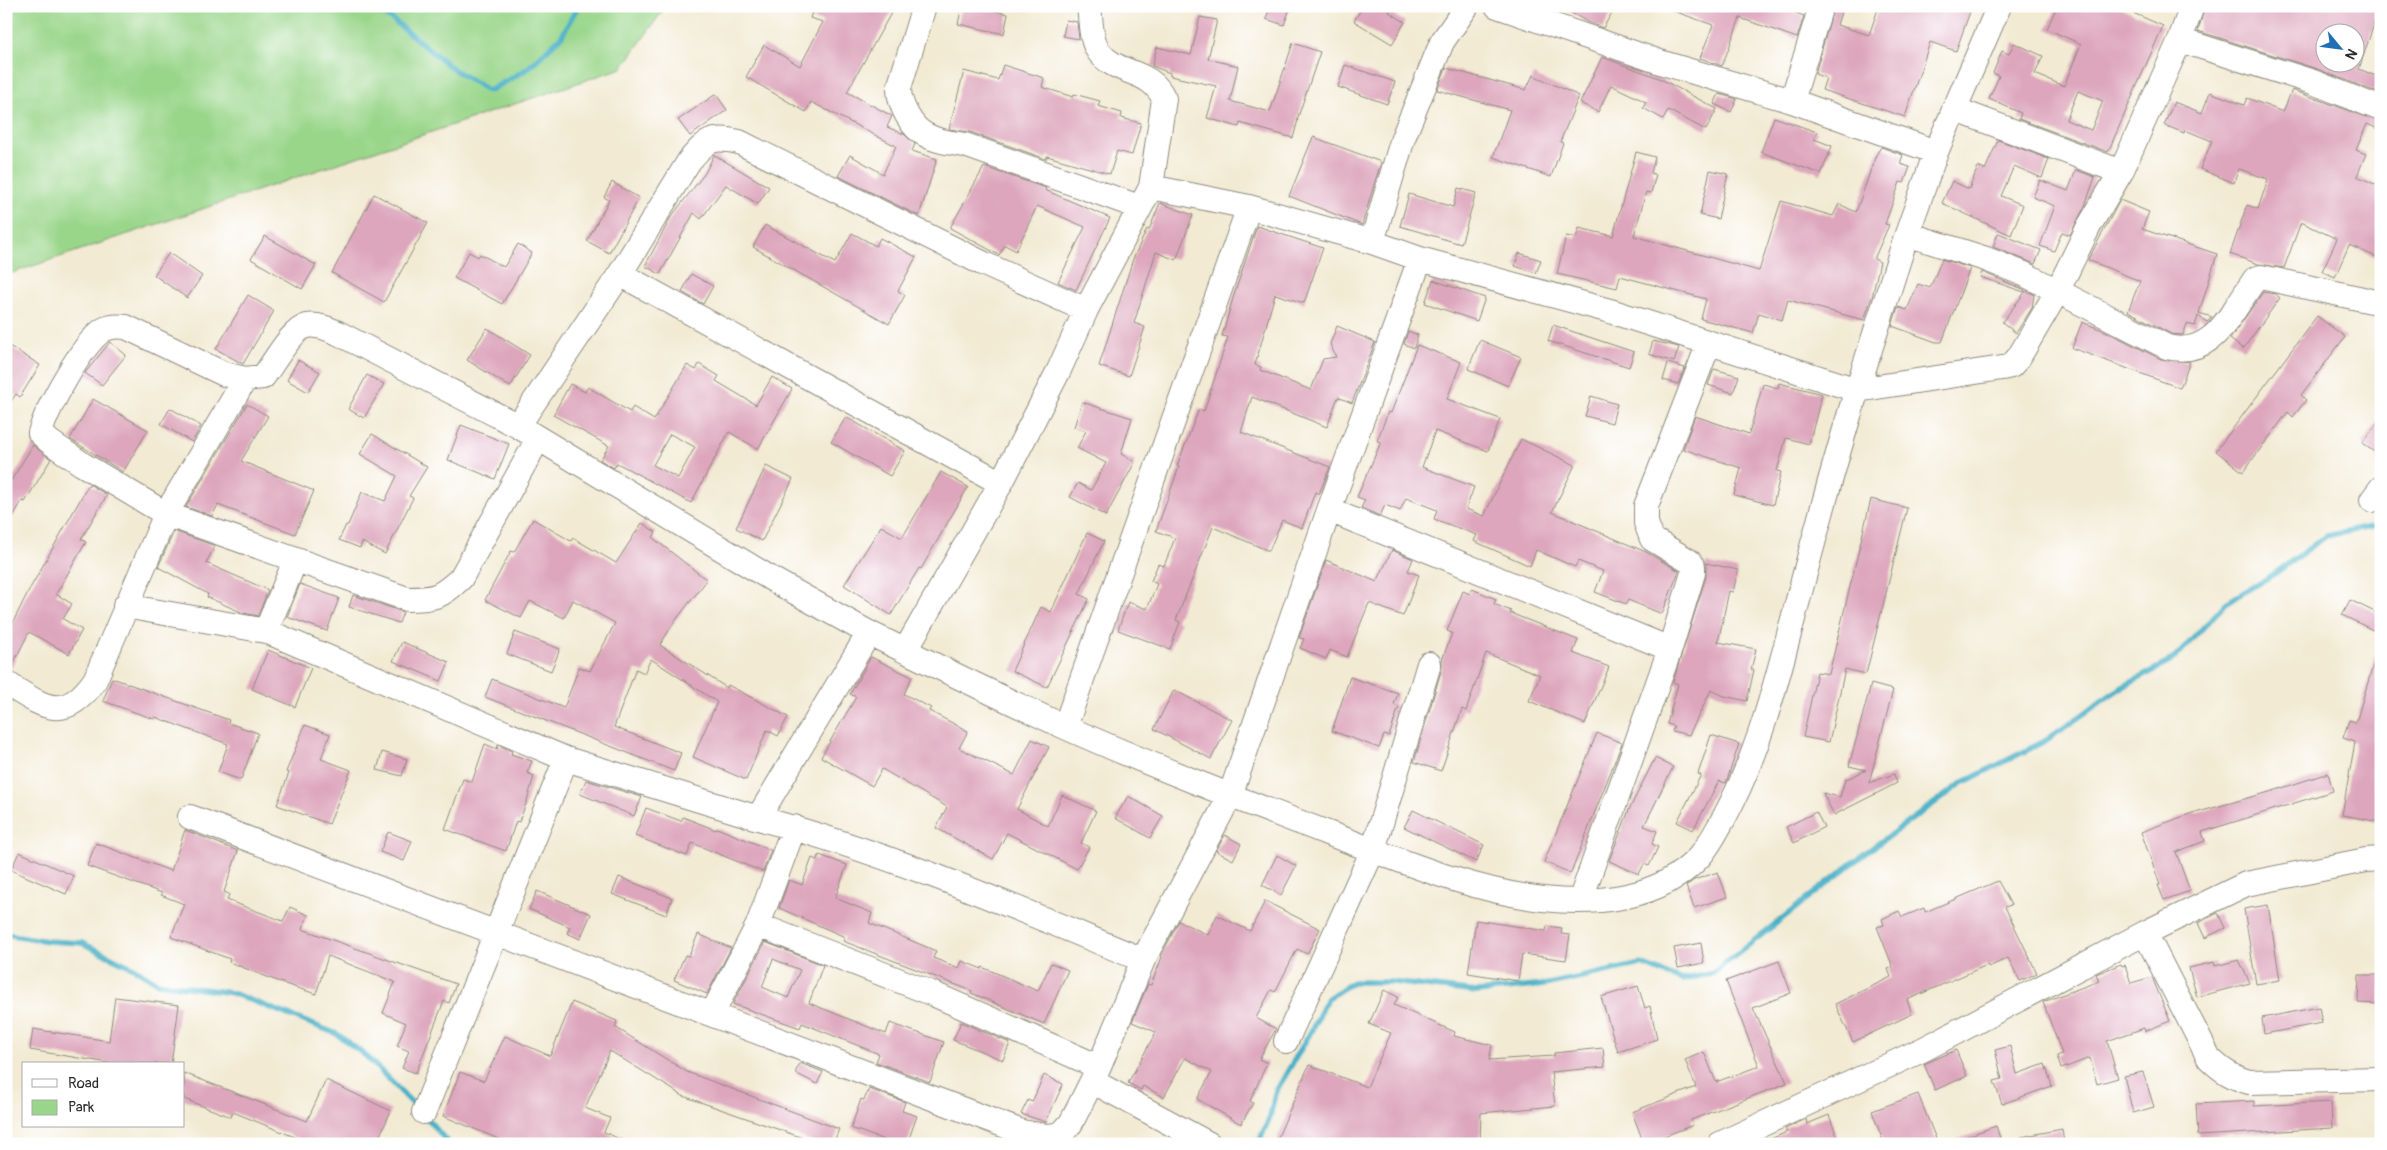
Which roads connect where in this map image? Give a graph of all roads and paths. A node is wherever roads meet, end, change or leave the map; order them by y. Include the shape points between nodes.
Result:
1 (924, 6) edge
2 (1088, 6) edge
3 (1467, 6) edge
4 (1497, 6) edge
5 (1821, 6) edge
6 (1999, 6) edge
7 (2192, 6) edge
8 (2180, 40) junction
9 (1792, 101) junction
10 (2381, 108) edge
11 (1954, 109) junction
12 (1936, 152) junction
13 (2121, 172) junction
14 (1145, 197) junction
15 (1249, 207) junction
16 (1907, 234) junction
17 (1372, 242) junction
18 (1420, 260) junction
19 (620, 274) junction
20 (2057, 292) junction
21 (2381, 302) edge
22 (1086, 310) junction
23 (1709, 343) junction
24 (245, 379) junction
25 (1857, 390) junction
26 (528, 432) junction
27 (1001, 482) junction
28 (1329, 510) junction
29 (166, 514) junction
30 (296, 561) junction
31 (125, 606) junction
32 (266, 632) junction
33 (869, 633) junction
34 (1670, 649) junction
35 (905, 650) junction
36 (1429, 664) dead end
37 (6, 683) edge
38 (1065, 727) junction
39 (566, 759) junction
40 (1230, 796) junction
41 (190, 817) dead end
42 (758, 818) junction
43 (794, 828) junction
44 (1372, 850) junction
45 (2381, 859) edge
46 (1580, 901) junction
47 (758, 926) junction
48 (496, 932) junction
49 (2145, 933) junction
50 (1143, 960) junction
51 (712, 1014) junction
52 (1286, 1041) dead end
53 (1096, 1074) junction
54 (2381, 1079) edge
55 (424, 1112) dead end
56 (1209, 1144) edge
57 (1720, 1144) edge

1 - 14 street via 899,99 904,111 924,135
2 - 14 street via 1100,53 1114,64 1145,77 1159,87 1164,99
3 - 17 street via 1442,42 1403,138
4 - 9 street via 1663,63
5 - 9 street
6 - 11 street
7 - 8 street
8 - 10 street via 2313,82
8 - 13 street
9 - 12 street
11 - 12 street
11 - 13 street
12 - 16 street
13 - 20 street via 2088,226
14 - 15 street
14 - 22 street
15 - 17 street
15 - 38 street
16 - 20 street via 1986,259
16 - 25 street
17 - 18 street
18 - 23 street via 1610,310
18 - 28 street
19 - 22 street via 689,161 702,145 719,138 739,142 982,264
19 - 26 street
19 - 27 street
20 - 21 street via 2166,347 2179,350 2191,349 2213,337 2255,279 2261,277
20 - 25 street via 2019,358 2011,366
22 - 27 street via 1060,370
23 - 25 street
23 - 34 street via 1646,506 1646,523 1652,539 1693,566
24 - 26 street via 264,377 295,333 307,326 324,327
24 - 29 street
24 - 29 street via 224,374 134,330 116,326 104,329 89,343 44,417 40,433 50,442
25 - 46 street via 1836,457 1765,725 1740,789 1714,836 1680,875 1660,887 1599,901
26 - 30 street via 462,578 444,594 430,599 407,599
26 - 33 street via 775,581
27 - 35 street
28 - 34 street
28 - 40 street
29 - 30 street
29 - 31 street
30 - 32 street
31 - 32 street
31 - 37 street via 95,680 82,698 64,708 38,704
32 - 39 street
33 - 35 street
33 - 42 street
34 - 46 street
35 - 38 street
36 - 44 street
38 - 40 street
39 - 42 street
39 - 48 street
40 - 44 street
40 - 50 street
41 - 48 street
42 - 43 street
43 - 47 street
43 - 50 street via 936,875
44 - 46 street via 1468,883 1542,899
44 - 52 street
45 - 49 street via 2246,884
47 - 51 street
47 - 53 street via 931,993
48 - 51 street
48 - 55 street
49 - 54 street via 2209,1058 2232,1077 2249,1082
49 - 57 street via 1924,1049
50 - 53 street
51 - 53 street via 1022,1132 1047,1136 1063,1132 1071,1123
53 - 56 street

